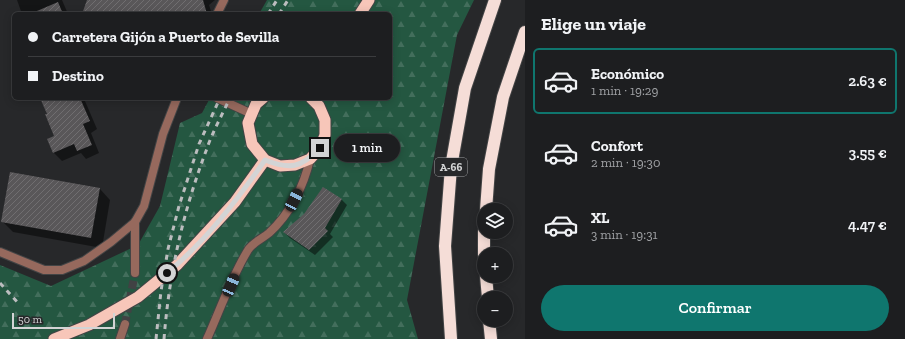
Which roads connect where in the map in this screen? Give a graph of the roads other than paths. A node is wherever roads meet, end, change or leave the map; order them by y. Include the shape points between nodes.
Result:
1 (224, 0) edge
2 (369, 0) edge
3 (495, 0) edge
4 (218, 12) edge
5 (361, 12) edge
6 (525, 32) edge
7 (176, 100) edge
8 (221, 100) edge
9 (261, 100) edge
10 (313, 100) edge
11 (252, 114) junction
12 (310, 159) junction
13 (265, 160) junction
14 (487, 203) edge
15 (135, 222) junction
16 (0, 252) edge
17 (135, 273) tunnel mouth
18 (125, 324) tunnel mouth
19 (490, 327) edge
20 (54, 339) edge
21 (120, 339) edge
22 (207, 339) edge
23 (452, 339) edge
24 (491, 339) edge

1 - 4 street
2 - 5 highway
3 - 23 highway, A-66 via 465,88 451,167 445,246
6 - 14 highway via 503,97 489,169
7 - 15 street via 163,134 144,206
8 - 11 street
9 - 11 highway
10 - 12 highway via 319,106 325,120 325,134 320,148
11 - 13 highway via 248,123 252,144
12 - 13 highway via 295,165 280,166
12 - 22 street via 306,177 288,211 270,232 249,248
13 - 20 highway via 235,202 177,265 138,297 89,325
15 - 16 street via 84,261 62,270 44,270
15 - 17 street
18 - 21 street
19 - 24 highway

